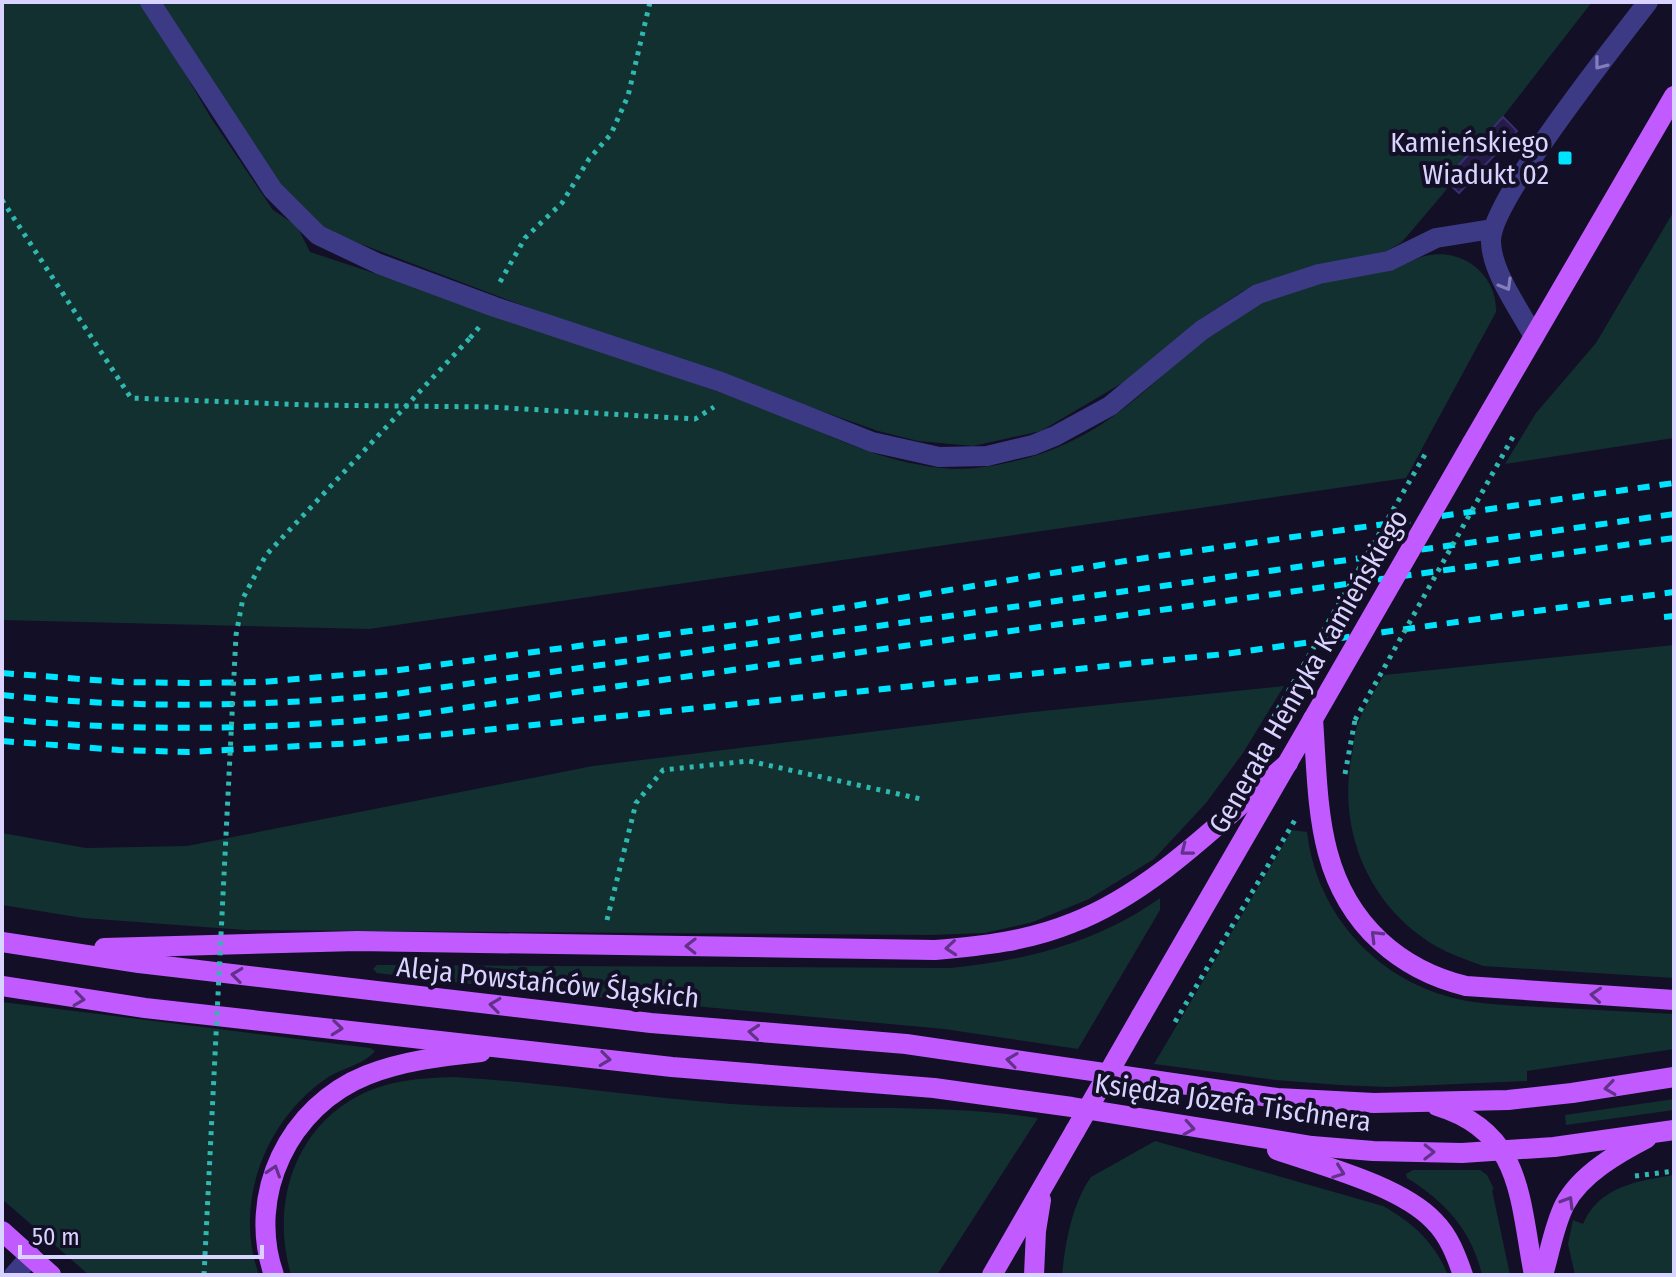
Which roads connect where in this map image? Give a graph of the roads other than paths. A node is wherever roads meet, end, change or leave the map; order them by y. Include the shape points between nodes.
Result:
1 (150, 2) edge
2 (1648, 2) edge
3 (1674, 96) edge
4 (1492, 229) junction
5 (1534, 337) junction
6 (1313, 719) junction
7 (1288, 763) junction
8 (2, 942) edge
9 (48, 950) junction
10 (2, 986) edge
11 (1674, 1000) edge
12 (527, 1049) junction
13 (1089, 1071) joint
14 (1674, 1077) edge
15 (1421, 1103) junction
16 (1666, 1131) edge
17 (1240, 1136) junction
18 (1504, 1151) junction
19 (1053, 1167) junction
20 (2, 1231) edge
21 (31, 1256) junction
22 (14, 1275) edge
23 (51, 1275) edge
24 (274, 1275) edge
25 (992, 1275) edge
26 (1034, 1275) edge
27 (1463, 1275) edge
28 (1534, 1275) edge
29 (1543, 1275) edge

1 - 4 street via 273,190 318,235 379,264 742,390 839,430 939,457 1011,451 1055,436 1110,406 1202,330 1258,294 1319,274 1389,261 1436,238
2 -> 4 street via 1540,149
3 - 5 main road, Generała Henryka Kamieńskiego
4 -> 5 street via 1492,254
5 - 6 main road, Generała Henryka Kamieńskiego, bridge
6 - 7 main road, Generała Henryka Kamieńskiego
11 -> 6 main road via 1466,986 1440,980 1393,952 1357,917 1329,862
7 -> 9 main road via 1116,902 1029,938 935,950 357,941
7 - 19 main road, Generała Henryka Kamieńskiego, bridge
8 - 9 main road, Aleja Powstańców Śląskich
13 -> 9 main road, Aleja Powstańców Śląskich via 906,1044 651,1023
10 -> 12 main road via 145,1008
12 -> 17 main road, Księdza Józefa Tischnera via 672,1067 934,1088
24 -> 12 main road via 265,1229 268,1190 292,1134 319,1106 366,1075 394,1066
13 - 15 main road, Księdza Józefa Tischnera via 1277,1098
14 -> 15 main road, Księdza Józefa Tischnera via 1546,1097
15 - 18 main road via 1471,1120
16 - 18 main road, Księdza Józefa Tischnera
29 -> 16 main road via 1560,1215 1574,1191 1612,1159
17 -> 18 main road, Księdza Józefa Tischnera via 1373,1151
17 -> 27 main road via 1412,1204 1446,1235
18 - 28 main road
19 - 25 main road, Generała Henryka Kamieńskiego
19 - 26 main road via 1039,1210
20 - 21 main road
21 - 22 street
21 - 23 main road

